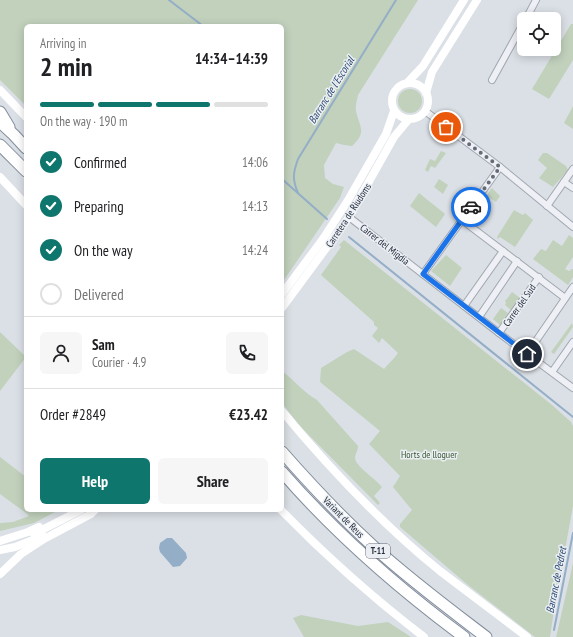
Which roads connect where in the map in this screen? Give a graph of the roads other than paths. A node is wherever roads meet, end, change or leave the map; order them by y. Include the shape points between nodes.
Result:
1 (464, 0) edge
2 (477, 0) edge
3 (536, 0) edge
4 (530, 12) edge
5 (517, 35) edge
6 (492, 80) dead end
7 (407, 83) junction
8 (0, 90) edge
9 (426, 93) junction
10 (394, 111) junction
11 (425, 111) junction
12 (0, 112) edge
13 (24, 114) edge
14 (409, 119) junction
15 (0, 122) edge
16 (14, 135) junction
17 (0, 145) edge
18 (24, 146) edge
19 (500, 167) junction
20 (24, 169) edge
21 (573, 169) edge
22 (0, 177) edge
23 (564, 182) junction
24 (573, 188) edge
25 (24, 203) edge
26 (547, 206) junction
27 (349, 217) junction
28 (462, 220) junction
29 (573, 227) edge
30 (503, 251) junction
31 (517, 261) junction
32 (423, 274) junction
33 (539, 277) junction
34 (573, 287) edge
35 (284, 291) edge
36 (565, 298) junction
37 (284, 305) edge
38 (464, 306) junction
39 (479, 318) junction
40 (499, 333) junction
41 (573, 342) edge
42 (527, 354) junction
43 (552, 372) junction
44 (573, 388) edge
45 (284, 413) edge
46 (284, 454) edge
47 (284, 474) edge
48 (70, 512) edge
49 (77, 512) edge
50 (86, 512) edge
51 (93, 512) edge
52 (283, 512) edge
53 (0, 541) edge
54 (0, 545) edge
55 (0, 550) edge
56 (0, 574) edge
57 (424, 637) edge
58 (464, 637) edge
59 (486, 637) edge
60 (527, 637) edge

1 - 7 main road via 423,66
2 - 9 main road via 432,72
3 - 4 street
5 - 6 street
7 - 9 main road via 417,84
7 - 10 main road via 397,87 393,92 391,98
8 - 13 main road
9 - 11 main road via 428,99
10 - 14 main road
10 - 35 main road, Carretera de Riudoms via 386,134 346,202 323,239
11 - 14 main road via 419,117
11 - 19 street
12 - 16 highway
14 - 27 main road, Carretera de Riudoms via 394,137
15 - 16 highway
16 - 18 highway
17 - 20 highway
19 - 26 street
19 - 28 street
21 - 23 street
22 - 25 main road
23 - 24 street
23 - 26 street
26 - 29 street
27 - 32 street, Carrer del Migdia
27 - 37 main road, Carretera de Riudoms
28 - 30 street
28 - 32 street
30 - 31 street
30 - 38 street
31 - 33 street
31 - 39 street
32 - 38 street, Carrer del Migdia
33 - 36 street
33 - 40 street, Carrer del Sud
34 - 36 street
36 - 42 street
38 - 39 street, Carrer del Migdia
39 - 40 street, Carrer del Migdia
40 - 42 street, Carrer del Migdia
41 - 43 street
42 - 43 street, Carrer del Migdia
43 - 44 street, Carrer del Migdia
45 - 60 main road via 320,456 383,520 440,570
46 - 59 highway, Variant de Reus / T-11 via 373,546
47 - 58 highway, Variant de Reus / T-11 via 365,557
48 - 53 main road via 28,532
49 - 54 main road via 40,532
50 - 55 main road via 42,536
51 - 56 main road via 21,554
52 - 57 main road via 316,546 386,608

